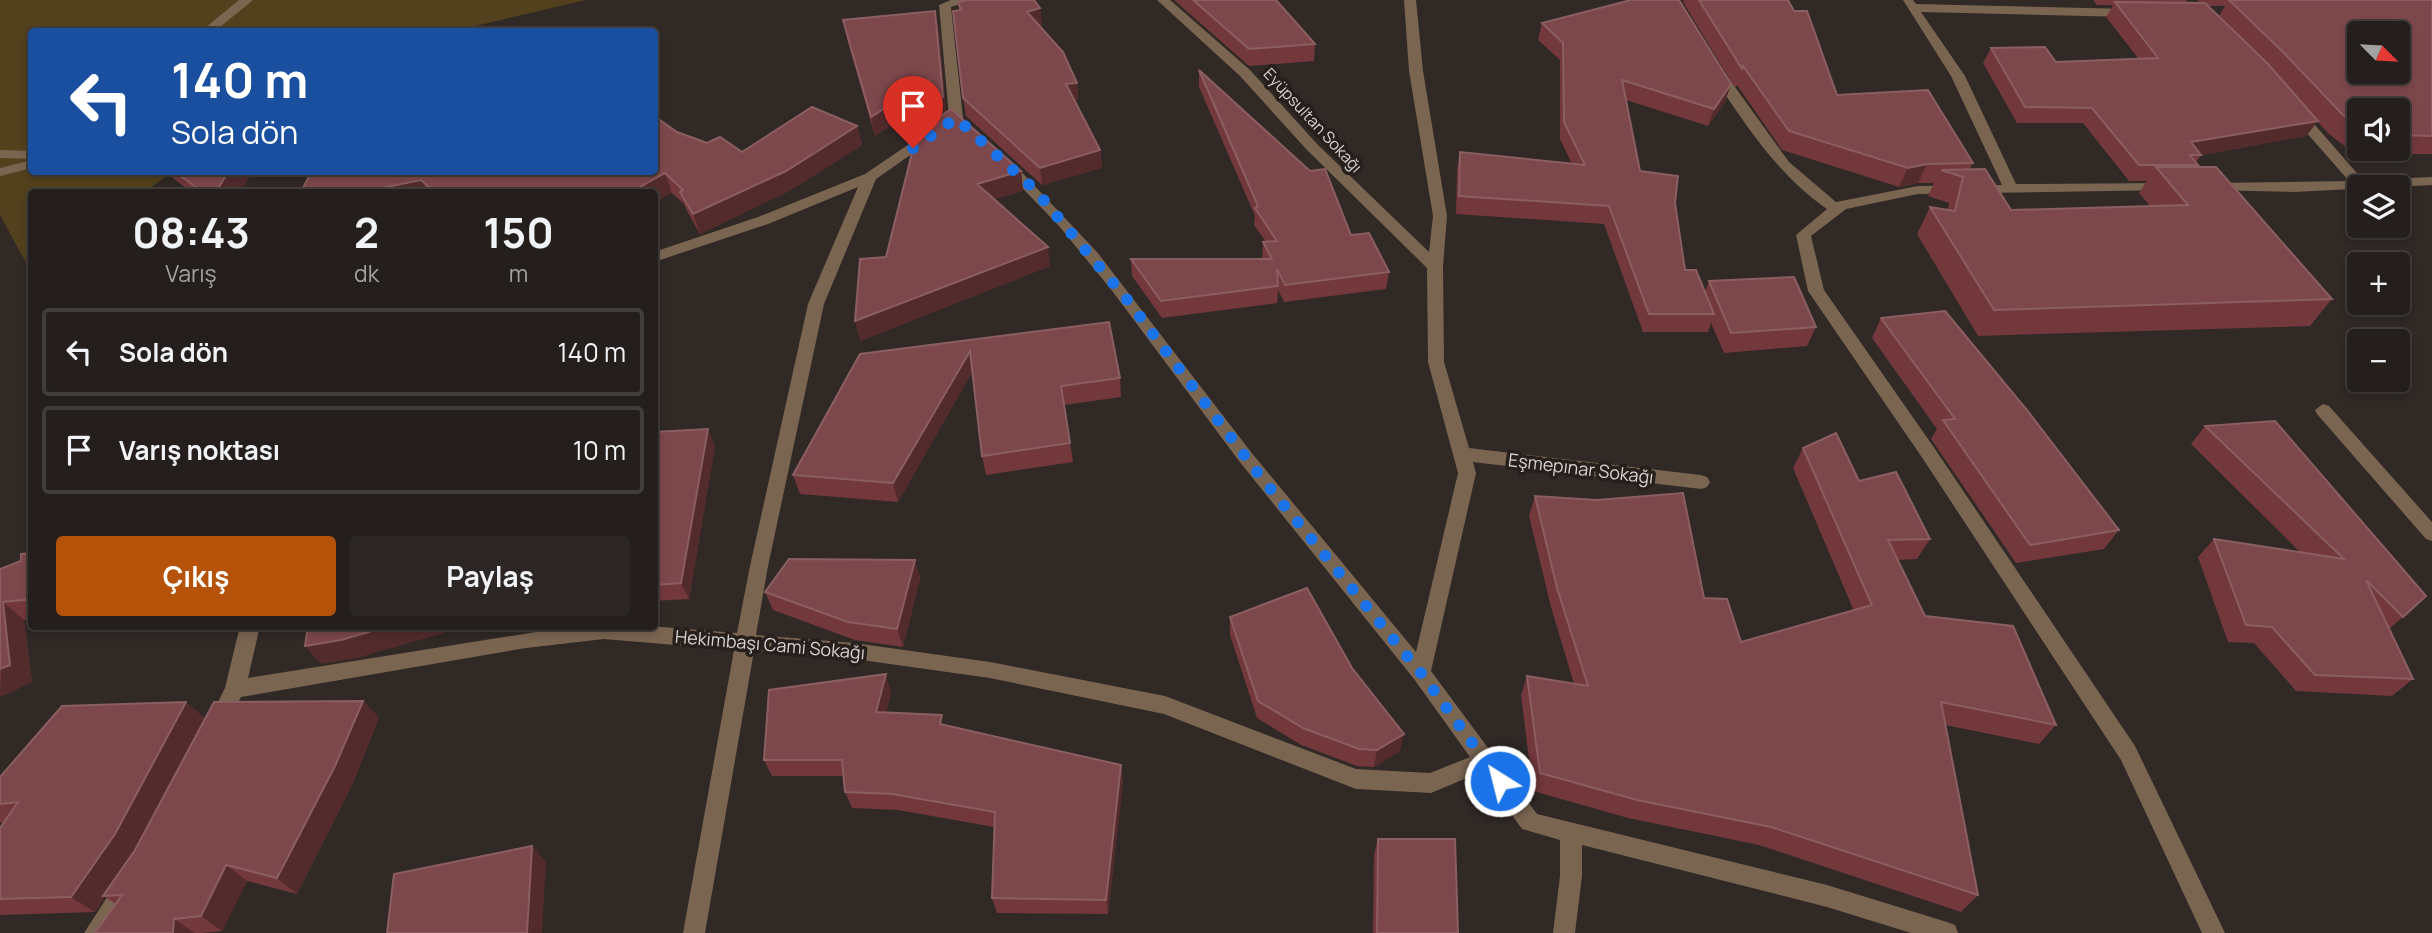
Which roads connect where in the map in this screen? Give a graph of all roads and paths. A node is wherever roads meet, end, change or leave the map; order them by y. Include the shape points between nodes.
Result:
1 (247, 0) edge
2 (968, 0) edge
3 (1163, 0) edge
4 (1410, 0) edge
5 (944, 2) edge
6 (1910, 4) edge
7 (2152, 13) edge
8 (210, 28) edge
9 (1711, 63) edge
10 (2289, 104) edge
11 (0, 154) edge
12 (995, 154) edge
13 (28, 155) edge
14 (28, 165) edge
15 (0, 172) edge
16 (412, 175) edge
17 (2352, 175) edge
18 (870, 177) junction
19 (2432, 181) edge
20 (2410, 182) edge
21 (2347, 185) edge
22 (2011, 188) junction
23 (429, 189) edge
24 (1837, 209) junction
25 (658, 256) edge
26 (1435, 267) junction
27 (2323, 410) dead end
28 (1461, 454) junction
29 (1701, 482) dead end
30 (2432, 534) edge
31 (249, 630) edge
32 (746, 640) junction
33 (1421, 673) junction
34 (235, 689) junction
35 (210, 736) edge
36 (1485, 760) junction
37 (1572, 832) junction
38 (139, 869) edge
39 (95, 933) edge
40 (694, 933) edge
41 (1564, 933) edge
42 (1947, 933) edge
43 (2214, 933) edge

1 - 8 street
2 - 5 street
3 - 26 street, Eyüpsultan Sokağı via 1245,73 1312,147
4 - 26 street via 1416,71 1440,216
5 - 18 street via 960,122
6 - 7 street
6 - 22 street via 1958,76
9 - 24 street via 1773,154 1813,195
10 - 17 street
11 - 13 street
12 - 33 street via 1035,190 1125,297 1260,476
14 - 15 street
16 - 23 street
18 - 25 street via 719,238
18 - 32 street via 816,304
19 - 20 street
21 - 22 street
22 - 24 street via 1918,190
24 - 43 street via 1803,235 1816,291 2128,753
26 - 28 street via 1436,362
27 - 30 street
28 - 29 street, Eşmepınar Sokağı
28 - 33 street via 1467,473
31 - 34 street
32 - 34 street, Hekimbaşı Cami Sokağı via 604,631
32 - 36 street, Hekimbaşı Cami Sokağı via 990,670 1165,705 1356,779 1431,783
32 - 40 street
33 - 36 street
34 - 35 street
36 - 37 street via 1530,822
37 - 41 street
37 - 42 street via 1827,896
38 - 39 street

